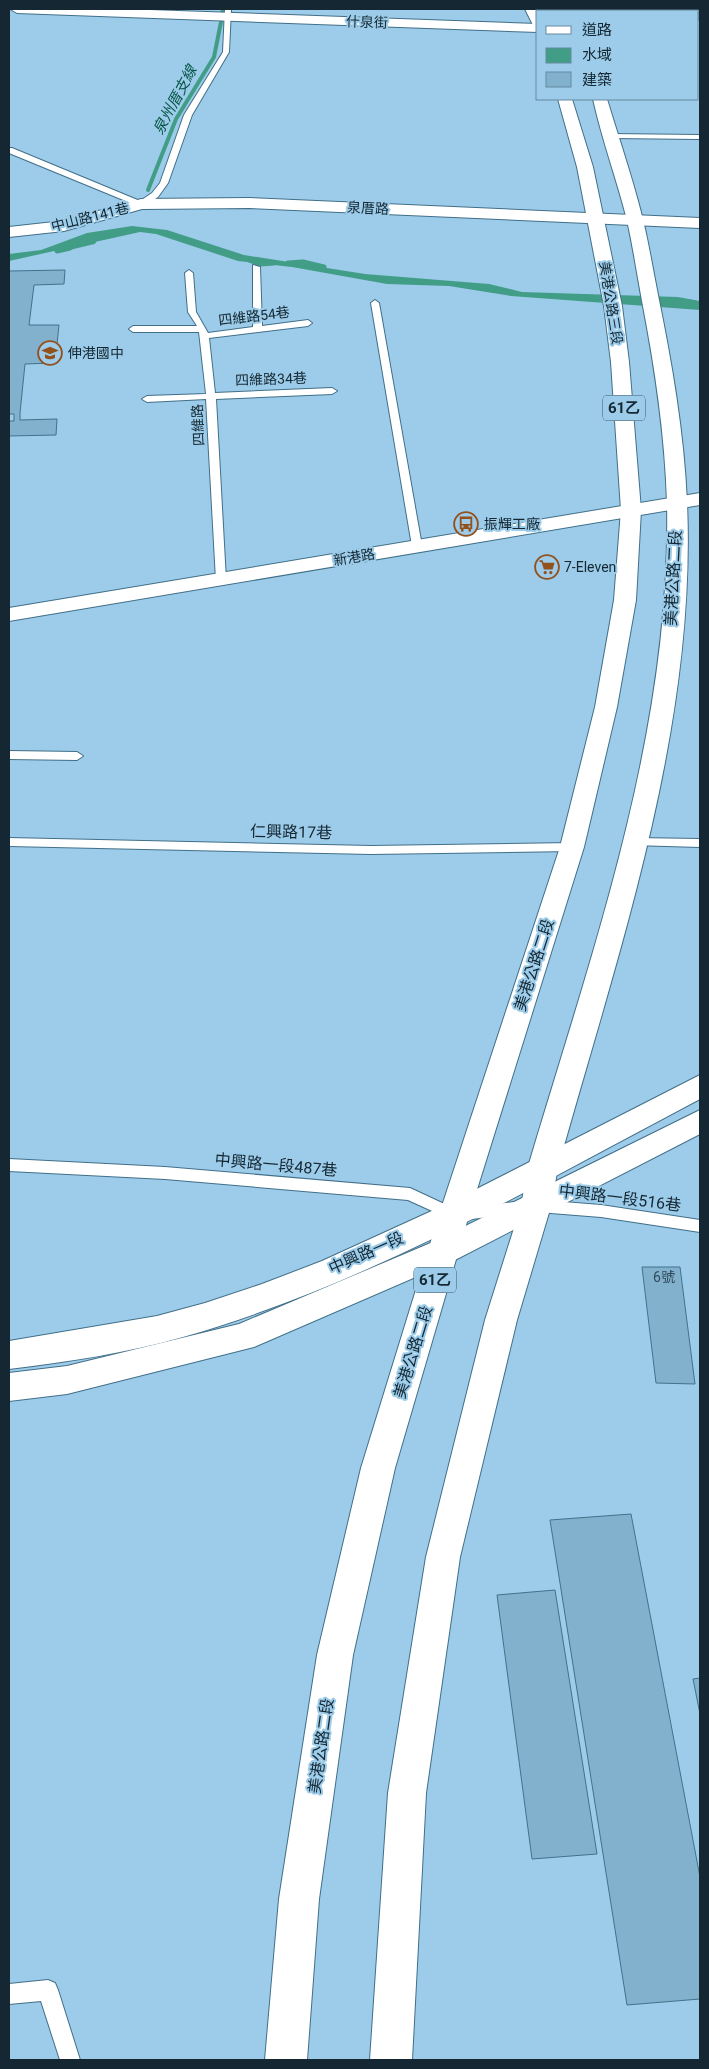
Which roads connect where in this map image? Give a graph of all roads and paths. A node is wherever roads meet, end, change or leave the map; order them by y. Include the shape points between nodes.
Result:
1 (17, 9) edge
2 (228, 13) edge
3 (536, 28) edge
4 (565, 100) edge
5 (600, 100) edge
6 (612, 136) junction
7 (700, 137) edge
8 (9, 150) edge
9 (141, 204) junction
10 (595, 219) junction
11 (635, 221) junction
12 (700, 223) edge
13 (9, 232) edge
14 (256, 267) dead end
15 (189, 273) dead end
16 (375, 303) dead end
17 (308, 323) dead end
18 (133, 329) dead end
19 (258, 329) junction
20 (203, 332) junction
21 (332, 391) dead end
22 (211, 396) junction
23 (147, 399) dead end
24 (688, 501) edge
25 (631, 510) junction
26 (416, 546) junction
27 (221, 580) junction
28 (9, 615) edge
29 (9, 755) edge
30 (77, 756) dead end
31 (9, 842) edge
32 (636, 842) junction
33 (700, 843) edge
34 (572, 847) junction
35 (700, 1086) edge
36 (700, 1121) edge
37 (9, 1165) edge
38 (543, 1167) junction
39 (536, 1206) junction
40 (454, 1215) junction
41 (700, 1226) edge
42 (444, 1250) junction
43 (9, 1356) edge
44 (9, 1387) edge
45 (9, 1994) edge
46 (70, 2060) edge
47 (286, 2060) edge
48 (391, 2060) edge

1 - 2 main road, 什泉街
2 - 3 main road, 什泉街
2 - 9 lane via 226,52 188,114 164,182 155,195
4 - 10 main road, 美港公路三段 / 61乙 via 586,167
5 - 6 main road, 61乙
6 - 7 lane
6 - 11 main road, 61乙
8 - 9 lane
9 - 10 main road, 泉厝路 via 249,203
9 - 13 main road, 中山路141巷 via 64,226
10 - 11 main road, 泉厝路
10 - 25 main road, 美港公路三段 / 61乙 via 612,300
11 - 12 main road, 泉厝路
11 - 24 main road, 61乙
14 - 19 lane
15 - 20 lane, 四維路 via 192,312
16 - 26 lane
17 - 19 lane, 四維路54巷
18 - 20 lane, 四維路54巷
19 - 20 lane, 四維路54巷
20 - 22 lane, 四維路
21 - 22 lane, 四維路34巷
22 - 23 lane, 四維路34巷
22 - 27 lane, 四維路
24 - 25 main road, 新港路
24 - 32 main road, 美港公路二段 / 61乙 via 664,698
25 - 26 main road, 新港路
25 - 34 main road, 美港公路二段 / 61乙 via 625,600 608,697
26 - 27 main road, 新港路
27 - 28 main road, 新港路
29 - 30 lane
31 - 34 lane, 仁興路17巷 via 372,850
32 - 33 lane
32 - 38 main road, 美港公路二段 / 61乙
34 - 40 main road, 美港公路二段 / 61乙
35 - 38 main road, 中興路一段
36 - 39 main road, 中興路一段
37 - 40 lane, 中興路一段487巷 via 165,1173 410,1194
38 - 39 main road, 美港公路二段 / 61乙
38 - 40 main road, 中興路一段
39 - 40 lane
39 - 41 lane, 中興路一段516巷 via 601,1211
39 - 42 main road, 中興路一段
39 - 48 main road, 美港公路二段 / 61乙 via 501,1320 443,1557 407,1793
40 - 42 main road, 美港公路二段 / 61乙
40 - 43 main road, 中興路一段 via 274,1294 204,1317 132,1336
42 - 44 main road, 中興路一段 via 243,1337 67,1380
42 - 47 main road, 美港公路二段 / 61乙 via 378,1468 335,1654 299,1899
45 - 46 lane via 48,1990

